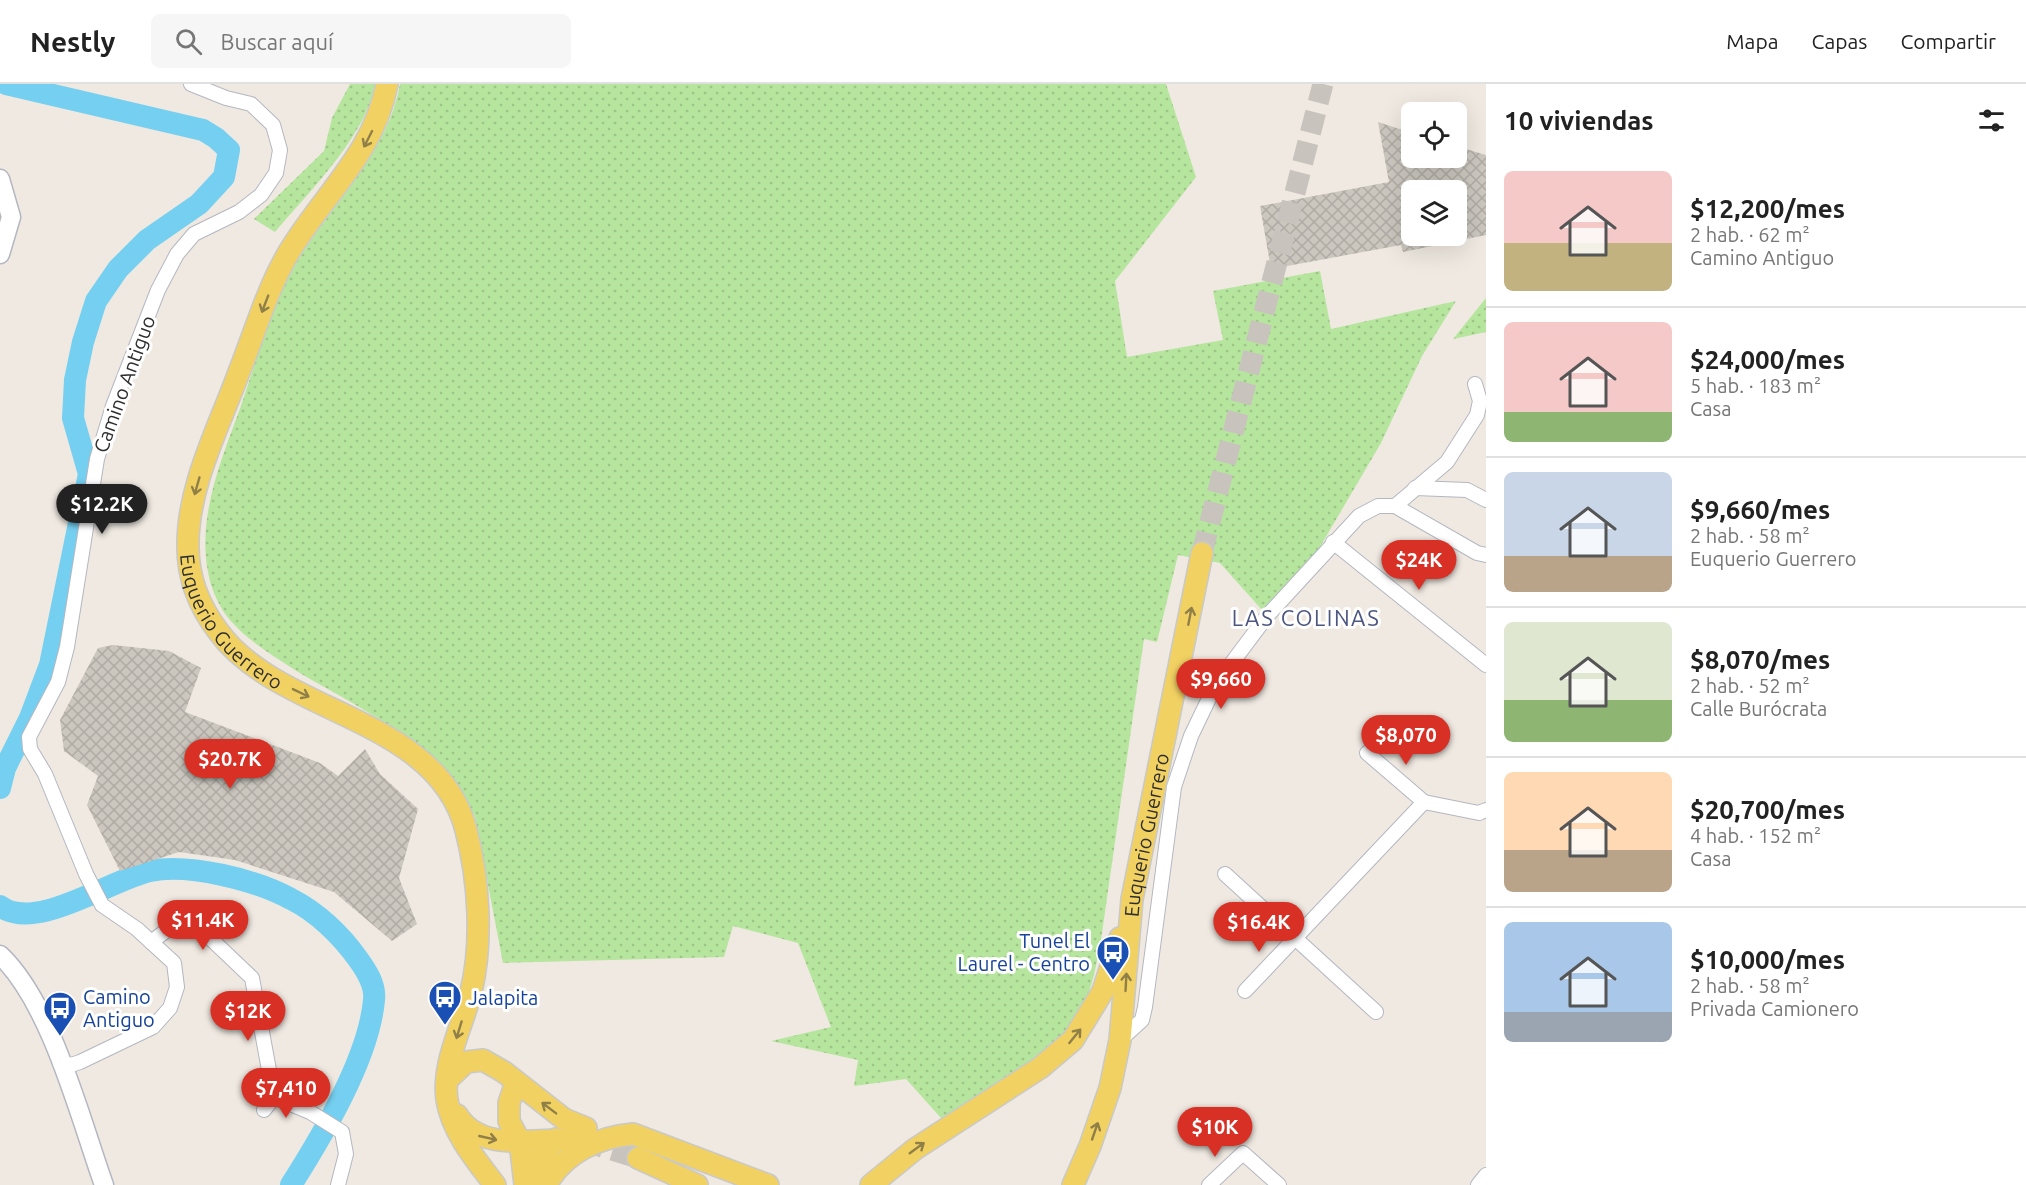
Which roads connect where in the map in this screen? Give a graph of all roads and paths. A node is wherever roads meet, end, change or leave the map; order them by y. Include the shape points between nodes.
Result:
1 (191, 84) edge
2 (387, 84) edge
3 (0, 179) edge
4 (0, 254) edge
5 (1475, 384) dead end
6 (1415, 488) junction
7 (1486, 501) edge
8 (1395, 506) junction
9 (1333, 542) junction
10 (1203, 552) tunnel mouth
11 (1486, 555) edge
12 (1486, 665) edge
13 (1367, 753) dead end
14 (1424, 802) junction
15 (1486, 810) edge
16 (1225, 874) dead end
17 (1132, 899) junction
18 (1296, 937) junction
19 (151, 942) junction
20 (0, 955) edge
21 (1245, 991) dead end
22 (1376, 1012) dead end
23 (1120, 1040) junction
24 (60, 1063) junction
25 (516, 1082) junction
26 (447, 1089) junction
27 (274, 1097) junction
28 (264, 1110) dead end
29 (556, 1139) junction
30 (520, 1142) junction
31 (1486, 1175) edge
32 (104, 1185) edge
33 (338, 1185) edge
34 (495, 1185) edge
35 (526, 1185) edge
36 (546, 1185) edge
37 (697, 1185) edge
38 (735, 1185) edge
39 (768, 1185) edge
40 (871, 1185) edge
41 (1073, 1185) edge
42 (1209, 1185) edge
43 (1279, 1185) edge
44 (1478, 1185) edge

1 - 19 street, Camino Antiguo via 251,104 273,124 280,150 276,173 261,195 239,212 194,234 177,254 158,290 97,459 71,628 58,682 29,736 30,749 45,774 102,904
2 -> 26 main road, Euquerio Guerrero via 383,106 368,141 288,253 272,286 197,485 188,546 190,576 201,605 235,653 262,673 379,731 432,772 450,794 465,826 472,860 478,931 471,992 451,1054
3 - 4 main road via 11,217
5 - 6 street via 1480,401 1478,415 1447,462
6 - 7 street via 1467,490
6 - 8 street
8 - 9 street via 1378,506 1359,516
8 - 11 street
9 - 12 street
9 - 23 street via 1267,616 1216,684 1191,736 1174,787 1142,1020
17 -> 10 main road, Euquerio Guerrero
13 - 14 street
14 - 15 street via 1479,813
14 - 18 street
16 - 18 street
23 -> 17 main road, Euquerio Guerrero
40 -> 17 main road via 915,1149 1040,1068 1073,1040 1103,991
18 - 21 street
18 - 22 street
19 - 24 street, Camino Antiguo via 174,963 177,987 170,1008 153,1027 80,1062
19 - 27 street via 182,919 190,919 252,978
20 - 24 main road via 27,987
41 -> 23 main road, Euquerio Guerrero via 1110,1088
24 - 32 main road
25 - 26 main road via 493,1064 476,1060 466,1062
29 -> 25 main road via 583,1134
25 - 30 main road via 508,1103 509,1121
26 -> 30 main road via 470,1130 481,1137
26 - 34 main road via 460,1135
27 - 28 street
27 - 33 street via 310,1112 342,1132 346,1154
29 - 30 main road
29 - 35 main road
30 - 35 main road
31 - 44 street
36 - 39 main road via 563,1162 577,1152 612,1136 633,1134
37 - 38 main road via 639,1152
42 - 43 street via 1243,1153

